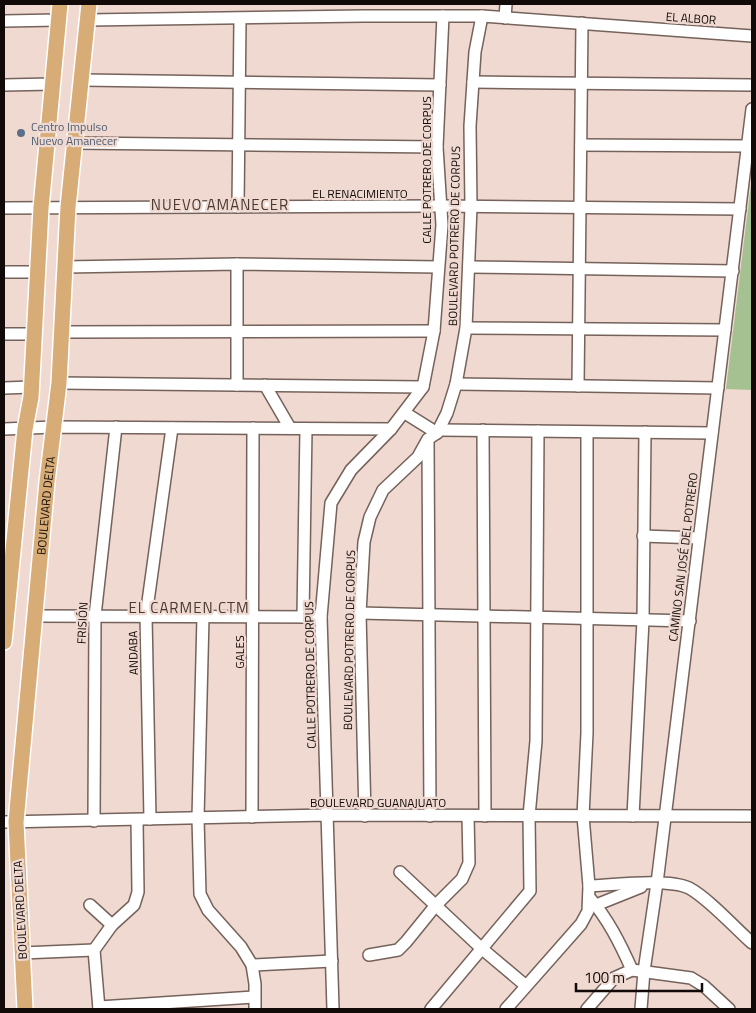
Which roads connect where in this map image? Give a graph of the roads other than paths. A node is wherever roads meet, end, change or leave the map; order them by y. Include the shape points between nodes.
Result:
1 (60, 4) edge
2 (89, 4) edge
3 (506, 4) edge
4 (443, 16) junction
5 (482, 16) junction
6 (505, 18) junction
7 (240, 19) junction
8 (58, 20) junction
9 (88, 20) junction
10 (4, 21) edge
11 (582, 23) junction
12 (752, 36) edge
13 (82, 80) junction
14 (239, 82) junction
15 (473, 82) junction
16 (582, 83) junction
17 (4, 84) edge
18 (52, 84) junction
19 (440, 85) junction
20 (752, 85) edge
21 (752, 109) edge
22 (74, 143) junction
23 (581, 144) junction
24 (239, 145) junction
25 (748, 146) junction
26 (437, 147) junction
27 (443, 206) junction
28 (68, 207) junction
29 (238, 207) junction
30 (468, 207) junction
31 (4, 208) edge
32 (41, 208) junction
33 (580, 208) junction
34 (740, 209) junction
35 (237, 264) junction
36 (65, 267) junction
37 (438, 267) junction
38 (470, 267) junction
39 (580, 268) junction
40 (733, 271) junction
41 (4, 272) edge
42 (36, 272) junction
43 (466, 328) junction
44 (579, 329) junction
45 (725, 330) junction
46 (434, 331) junction
47 (63, 332) junction
48 (237, 332) junction
49 (4, 334) edge
50 (34, 334) junction
51 (59, 383) junction
52 (456, 384) junction
53 (237, 385) junction
54 (265, 385) junction
55 (578, 386) junction
56 (423, 387) junction
57 (4, 388) edge
58 (31, 388) junction
59 (718, 388) junction
60 (405, 413) junction
61 (54, 426) junction
62 (116, 427) junction
63 (172, 428) junction
64 (253, 428) junction
65 (290, 428) junction
66 (306, 428) junction
67 (4, 429) edge
68 (25, 429) junction
69 (391, 429) junction
70 (483, 430) junction
71 (538, 431) junction
72 (587, 432) junction
73 (645, 432) junction
74 (712, 433) junction
75 (435, 434) junction
76 (643, 536) junction
77 (699, 538) junction
78 (360, 613) junction
79 (5, 614) edge
80 (428, 614) junction
81 (35, 616) junction
82 (95, 616) junction
83 (146, 616) junction
84 (203, 616) junction
85 (484, 616) junction
86 (252, 617) junction
87 (303, 617) junction
88 (321, 617) junction
89 (537, 617) junction
90 (589, 618) junction
91 (643, 620) junction
92 (690, 621) junction
93 (4, 642) edge
94 (332, 815) junction
95 (365, 816) junction
96 (430, 816) junction
97 (468, 816) junction
98 (485, 816) junction
99 (529, 816) junction
100 (583, 816) junction
101 (633, 816) junction
102 (665, 816) junction
103 (752, 816) edge
104 (252, 817) junction
105 (198, 818) junction
106 (150, 819) junction
107 (137, 820) junction
108 (94, 821) junction
109 (10, 822) edge
110 (400, 872) dead end
111 (653, 883) junction
112 (591, 896) junction
113 (90, 905) dead end
114 (436, 906) junction
115 (112, 926) junction
116 (752, 943) edge
117 (481, 948) junction
118 (94, 950) junction
119 (22, 953) junction
120 (369, 955) dead end
121 (332, 961) junction
122 (252, 965) junction
123 (632, 970) junction
124 (644, 971) junction
125 (525, 985) junction
126 (254, 997) junction
127 (99, 1008) edge
128 (25, 1009) edge
129 (255, 1009) edge
130 (333, 1009) edge
131 (431, 1009) edge
132 (506, 1009) edge
133 (587, 1009) edge
134 (641, 1009) edge
135 (729, 1009) edge

1 - 8 main road
2 - 9 main road, BOULEVARD DELTA
3 - 6 street
4 - 5 street, EL ALBOR
4 - 7 street, EL ALBOR
4 - 19 street, CALLE POTRERO DE CORPUS
5 - 6 street, EL ALBOR
5 - 15 street, BOULEVARD POTRERO DE CORPUS
6 - 11 street, EL ALBOR
7 - 9 street, EL ALBOR
7 - 14 street
8 - 10 street
8 - 18 main road
9 - 13 main road, BOULEVARD DELTA
11 - 12 street, EL ALBOR
11 - 16 street
13 - 14 street
13 - 22 main road, BOULEVARD DELTA
14 - 19 street
14 - 24 street
15 - 16 street
15 - 30 street, BOULEVARD POTRERO DE CORPUS
16 - 20 street
16 - 23 street
17 - 18 street
18 - 32 main road
19 - 26 street, CALLE POTRERO DE CORPUS
21 - 25 street, CAMINO SAN JOSÉ DEL POTRERO
22 - 24 street
22 - 28 main road, BOULEVARD DELTA
23 - 25 street
23 - 33 street
24 - 26 street
24 - 29 street
25 - 34 street, CAMINO SAN JOSÉ DEL POTRERO
26 - 27 street, CALLE POTRERO DE CORPUS
27 - 29 street, EL RENACIMIENTO
27 - 30 street, EL RENACIMIENTO
27 - 37 street, CALLE POTRERO DE CORPUS
28 - 29 street, EL RENACIMIENTO
28 - 32 street, EL RENACIMIENTO
28 - 36 main road, BOULEVARD DELTA
30 - 33 street, EL RENACIMIENTO
30 - 38 street, BOULEVARD POTRERO DE CORPUS
31 - 32 street, EL RENACIMIENTO
32 - 42 main road
33 - 34 street, EL RENACIMIENTO
33 - 39 street
34 - 40 street, CAMINO SAN JOSÉ DEL POTRERO
35 - 36 street
35 - 37 street
35 - 48 street
36 - 47 main road, BOULEVARD DELTA
37 - 46 street, CALLE POTRERO DE CORPUS
38 - 39 street
38 - 43 street, BOULEVARD POTRERO DE CORPUS
39 - 40 street
39 - 44 street
40 - 45 street, CAMINO SAN JOSÉ DEL POTRERO
41 - 42 street
42 - 50 main road
43 - 44 street
43 - 52 street, BOULEVARD POTRERO DE CORPUS
44 - 45 street
44 - 55 street
45 - 59 street, CAMINO SAN JOSÉ DEL POTRERO
46 - 48 street
46 - 56 street, CALLE POTRERO DE CORPUS
47 - 48 street
47 - 51 main road, BOULEVARD DELTA
48 - 53 street
49 - 50 street
50 - 58 main road
51 - 53 street
51 - 61 main road, BOULEVARD DELTA
52 - 55 street
52 - 75 street, BOULEVARD POTRERO DE CORPUS
53 - 54 street
54 - 56 street
54 - 65 street
55 - 59 street
56 - 60 street, CALLE POTRERO DE CORPUS
57 - 58 street
58 - 68 main road
59 - 74 street, CAMINO SAN JOSÉ DEL POTRERO
60 - 69 street, CALLE POTRERO DE CORPUS
60 - 75 street
61 - 62 street
61 - 68 street
61 - 81 main road, BOULEVARD DELTA
62 - 63 street
62 - 82 street, FRISIÓN
63 - 64 street
63 - 83 street, ANDABA
64 - 65 street
64 - 86 street, GALES
65 - 66 street
66 - 69 street
66 - 87 street
67 - 68 street
68 - 79 main road
69 - 88 street, CALLE POTRERO DE CORPUS via 351,470 331,503
70 - 71 street
70 - 75 street
70 - 85 street
71 - 72 street
71 - 89 street
72 - 73 street
72 - 90 street
73 - 74 street
73 - 76 street
74 - 77 street, CAMINO SAN JOSÉ DEL POTRERO
75 - 78 street, BOULEVARD POTRERO DE CORPUS via 418,457 383,490 370,517 364,542
75 - 80 street
76 - 77 street
76 - 91 street
77 - 92 street, CAMINO SAN JOSÉ DEL POTRERO
78 - 80 street
78 - 95 street, BOULEVARD POTRERO DE CORPUS
79 - 93 main road
80 - 85 street
80 - 96 street
81 - 82 street
81 - 109 main road, BOULEVARD DELTA
82 - 83 street
82 - 108 street, FRISIÓN
83 - 84 street
83 - 106 street, ANDABA
84 - 86 street
84 - 105 street
85 - 89 street
85 - 98 street
86 - 87 street
86 - 104 street, GALES
87 - 88 street
88 - 94 street, CALLE POTRERO DE CORPUS
89 - 90 street
89 - 99 street via 536,741
90 - 91 street
90 - 100 street
91 - 92 street
91 - 101 street
92 - 102 street, CAMINO SAN JOSÉ DEL POTRERO
94 - 95 street, BOULEVARD GUANAJUATO
94 - 104 street, BOULEVARD GUANAJUATO
94 - 121 street, CALLE POTRERO DE CORPUS
95 - 96 street, BOULEVARD GUANAJUATO
96 - 97 street, BOULEVARD GUANAJUATO
97 - 98 street, BOULEVARD GUANAJUATO
97 - 114 street via 467,872
98 - 99 street, BOULEVARD GUANAJUATO
99 - 100 street, BOULEVARD GUANAJUATO
99 - 117 street via 530,891
100 - 101 street, BOULEVARD GUANAJUATO
100 - 112 street
101 - 102 street, BOULEVARD GUANAJUATO
102 - 103 street, BOULEVARD GUANAJUATO
102 - 111 street, CAMINO SAN JOSÉ DEL POTRERO
104 - 105 street, BOULEVARD GUANAJUATO
105 - 106 street, BOULEVARD GUANAJUATO
105 - 122 street via 202,902 241,947
106 - 107 street, BOULEVARD GUANAJUATO
107 - 108 street, BOULEVARD GUANAJUATO
107 - 115 street via 138,892 134,905
108 - 109 street, BOULEVARD GUANAJUATO
109 - 119 main road, BOULEVARD DELTA
110 - 114 street
111 - 112 street
111 - 112 street
111 - 116 street via 690,888
111 - 124 street, CAMINO SAN JOSÉ DEL POTRERO
112 - 123 street via 620,943
112 - 125 street via 581,924
113 - 115 street
114 - 117 street
114 - 120 street via 398,950
115 - 118 street
117 - 125 street
117 - 131 street
118 - 119 street
118 - 127 street
119 - 128 main road, BOULEVARD DELTA
121 - 122 street
121 - 130 street, CALLE POTRERO DE CORPUS
122 - 126 street
123 - 124 street
123 - 133 street via 614,978
124 - 134 street, CAMINO SAN JOSÉ DEL POTRERO
124 - 135 street via 691,978
125 - 132 street
126 - 127 street
126 - 129 street

